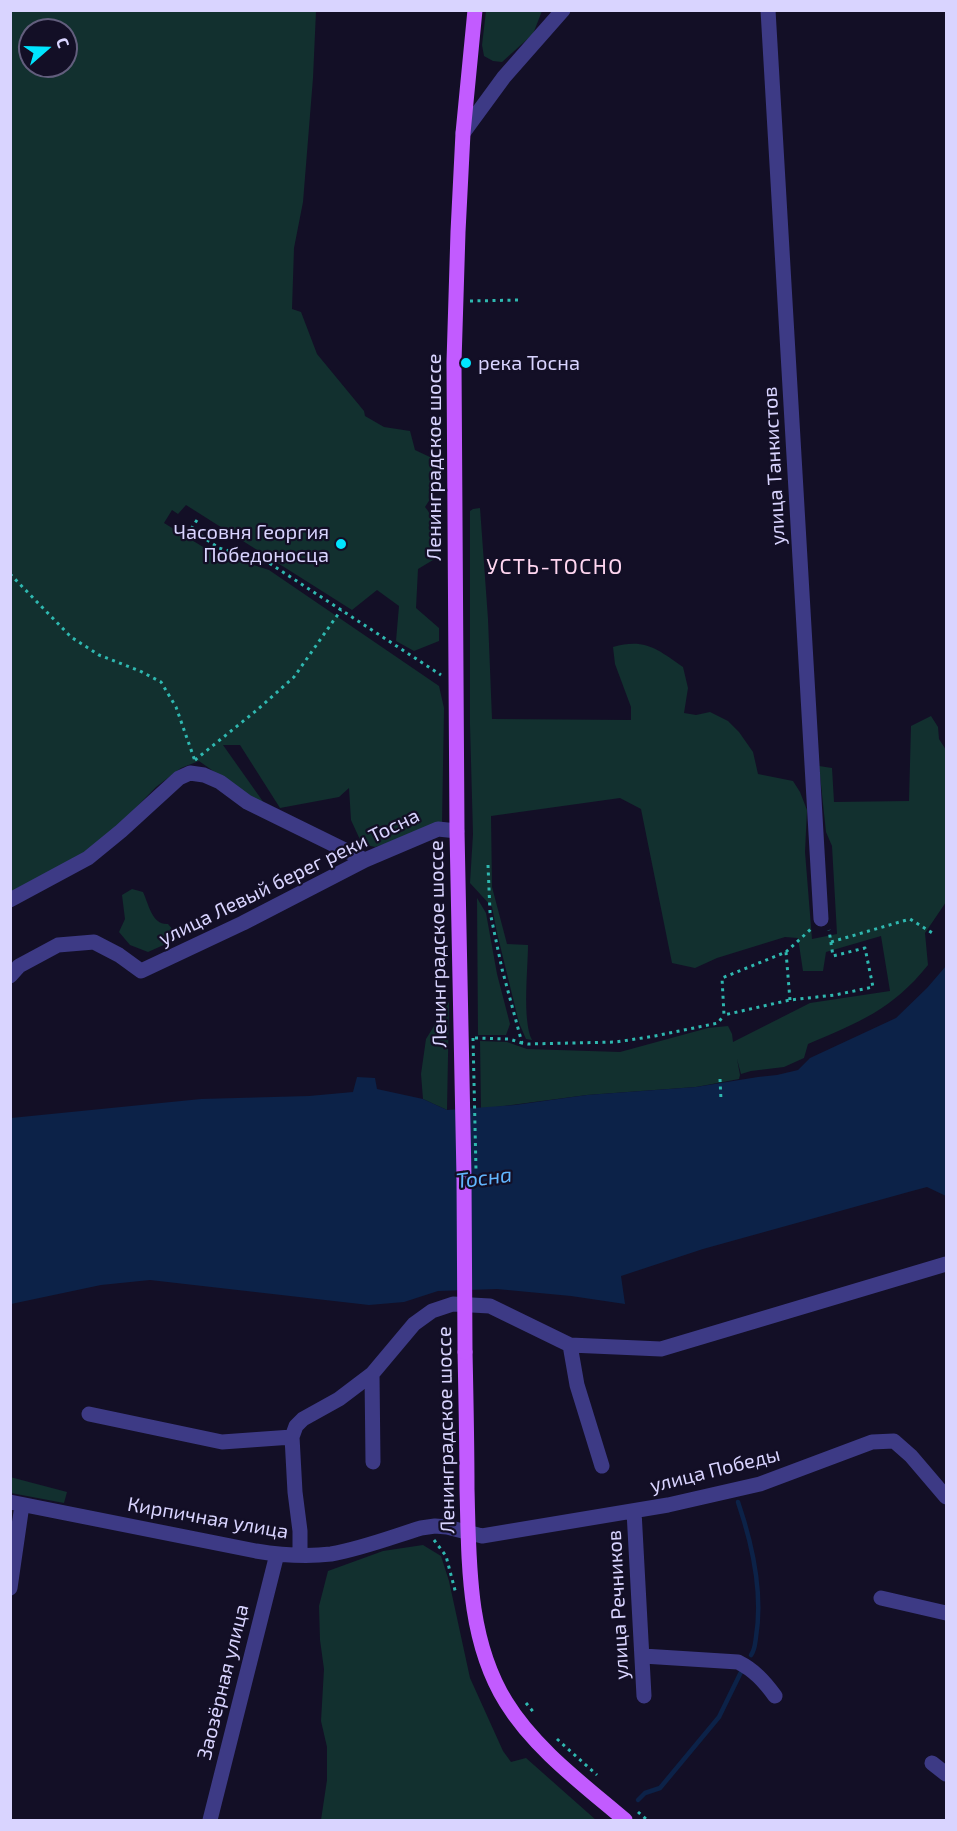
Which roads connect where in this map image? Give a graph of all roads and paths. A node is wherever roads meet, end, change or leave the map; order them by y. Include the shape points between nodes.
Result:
1 (475, 10) edge
2 (563, 10) edge
3 (768, 10) edge
4 (553, 16) edge
5 (463, 133) junction
6 (519, 300) dead end
7 (456, 302) junction
8 (197, 520) dead end
9 (10, 574) edge
10 (341, 610) junction
11 (455, 684) junction
12 (196, 767) junction
13 (457, 831) junction
14 (365, 860) junction
15 (488, 865) dead end
16 (10, 900) edge
17 (821, 919) junction
18 (934, 934) dead end
19 (831, 942) junction
20 (786, 952) junction
21 (10, 975) edge
22 (790, 1000) junction
23 (724, 1015) junction
24 (467, 1041) junction
25 (522, 1043) junction
26 (720, 1079) dead end
27 (721, 1100) dead end
28 (946, 1264) edge
29 (570, 1345) junction
30 (372, 1374) junction
31 (89, 1414) dead end
32 (292, 1437) junction
33 (374, 1462) dead end
34 (602, 1466) dead end
35 (946, 1497) edge
36 (16, 1503) edge
37 (634, 1511) junction
38 (421, 1528) junction
39 (468, 1532) junction
40 (277, 1554) junction
41 (300, 1555) junction
42 (10, 1588) edge
43 (456, 1596) dead end
44 (881, 1598) dead end
45 (946, 1613) edge
46 (643, 1656) junction
47 (644, 1696) dead end
48 (775, 1696) dead end
49 (523, 1698) dead end
50 (540, 1721) dead end
51 (555, 1737) dead end
52 (932, 1763) dead end
53 (946, 1774) edge
54 (597, 1775) dead end
55 (631, 1805) dead end
56 (210, 1821) edge
57 (625, 1821) edge
58 (647, 1821) edge

1 - 5 main road, Ленинградское шоссе
2 - 4 street
3 - 17 street, улица Танкистов
4 - 5 street
5 - 7 main road, Ленинградское шоссе
6 - 7 path
7 - 11 main road, Ленинградское шоссе
8 - 10 path via 191,529 219,548 269,563
9 - 12 path via 71,637 99,655 161,682 176,707
10 - 11 path
10 - 12 path via 294,677
11 - 13 main road, Ленинградское шоссе
12 - 14 street via 247,802
12 - 16 street via 88,858
13 - 14 street, улица Левый берег реки Тосна via 438,829
13 - 24 main road, Ленинградское шоссе
14 - 21 street, улица Левый берег реки Тосна via 141,971 94,942 58,945
15 - 25 path via 490,912
17 - 19 path
17 - 20 path
18 - 19 path via 910,919
19 - 22 path via 833,956 865,948 873,987
20 - 22 path
20 - 23 path via 722,978
22 - 23 path
23 - 25 path via 718,1023 616,1042
24 - 25 path via 509,1039
24 - 39 main road, Ленинградское шоссе, bridge
26 - 27 path
28 - 29 street via 661,1349
29 - 30 street via 490,1306 453,1304 432,1311 414,1324
29 - 34 street via 577,1385
30 - 32 street via 303,1419
30 - 33 street
31 - 32 street via 222,1442
32 - 41 street
35 - 37 street, улица Победы via 894,1441 872,1442 760,1484
36 - 40 street, Кирпичная улица
36 - 42 street
37 - 39 street, улица Победы via 502,1534 482,1536
37 - 46 street, улица Речников
38 - 39 street, Кирпичная улица
38 - 41 street, Кирпичная улица via 331,1554
38 - 43 path via 446,1556
39 - 57 main road, Ленинградское шоссе via 471,1594 482,1647 505,1701 561,1765
40 - 41 street, Кирпичная улица
40 - 56 street, Заозёрная улица
44 - 45 street
46 - 47 street, улица Речников
46 - 48 street via 738,1662 750,1668
49 - 50 path
51 - 54 path
52 - 53 street
55 - 58 path

